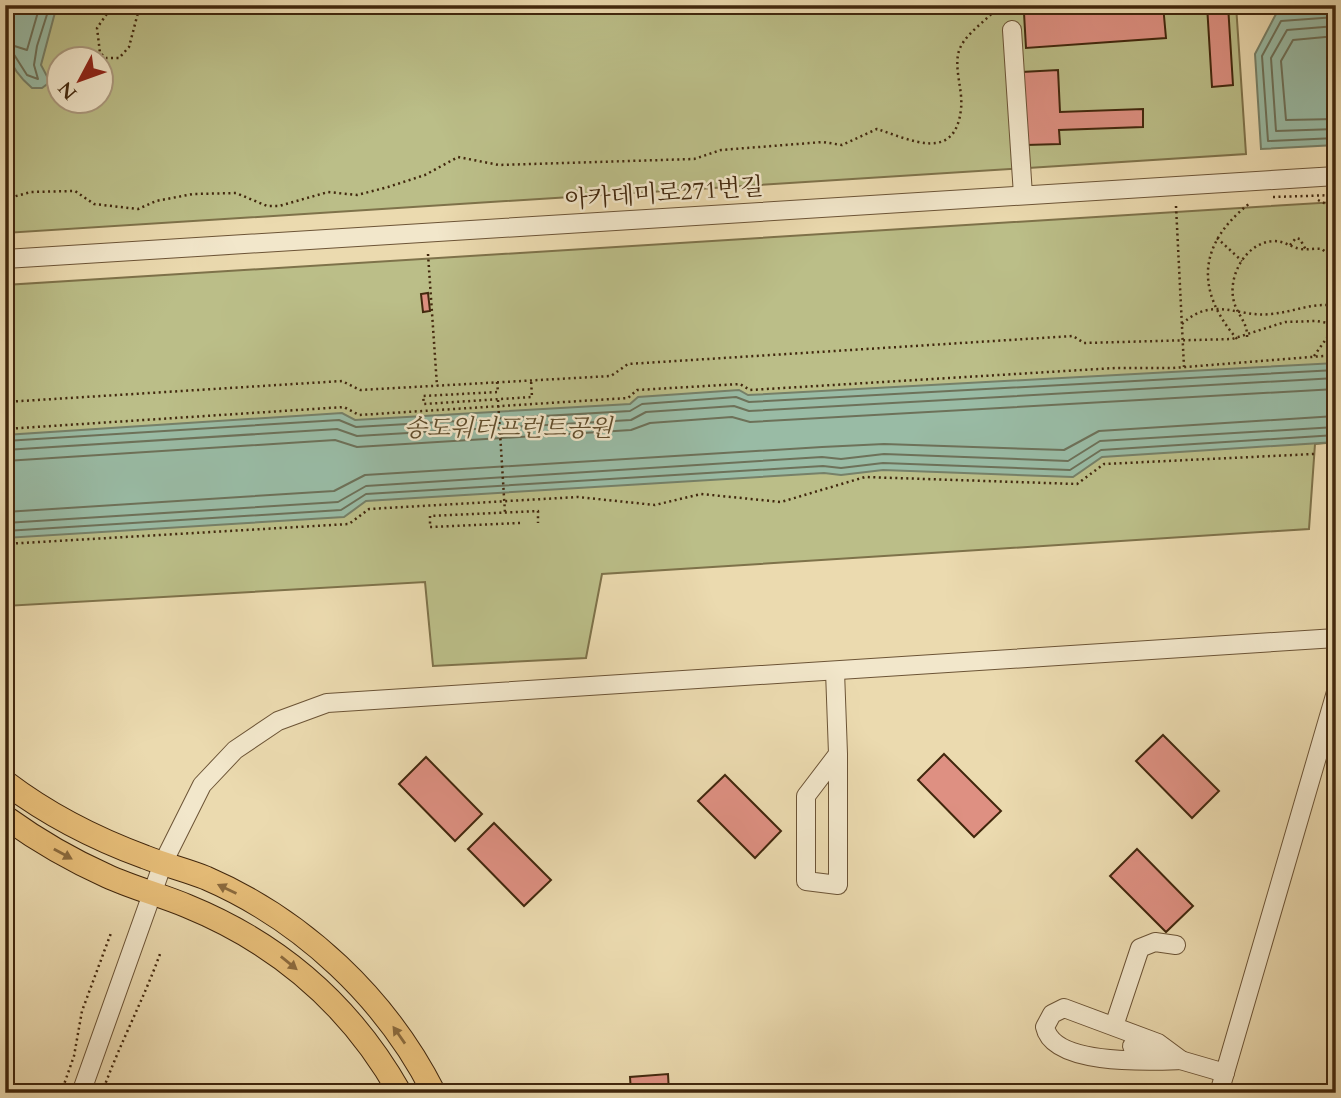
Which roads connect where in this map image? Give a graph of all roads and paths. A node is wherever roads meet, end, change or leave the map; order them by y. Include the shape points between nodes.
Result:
1 (113, 5) edge
2 (140, 5) edge
3 (999, 5) edge
4 (1012, 30) dead end
5 (1333, 176) edge
6 (1023, 194) junction
7 (5, 199) edge
8 (1318, 200) dead end
9 (1250, 203) dead end
10 (1176, 206) dead end
11 (1336, 209) edge
12 (1217, 238) junction
13 (1290, 245) junction
14 (1306, 250) junction
15 (428, 254) dead end
16 (5, 259) edge
17 (1242, 261) junction
18 (1334, 268) edge
19 (1336, 279) edge
20 (1336, 306) edge
21 (1217, 309) junction
22 (1237, 309) junction
23 (1182, 324) junction
24 (1336, 325) edge
25 (1247, 337) junction
26 (1237, 339) junction
27 (1183, 341) junction
28 (1336, 355) edge
29 (1314, 357) junction
30 (1184, 367) junction
31 (531, 380) junction
32 (497, 382) junction
33 (437, 386) junction
34 (498, 400) junction
35 (5, 402) edge
36 (5, 429) edge
37 (1314, 454) dead end
38 (505, 513) junction
39 (520, 523) dead end
40 (538, 523) dead end
41 (5, 544) edge
42 (1336, 638) edge
43 (835, 670) junction
44 (1336, 692) edge
45 (838, 754) junction
46 (5, 782) edge
47 (5, 817) edge
48 (163, 863) junction
49 (153, 893) junction
50 (111, 933) dead end
51 (1176, 945) dead end
52 (160, 954) dead end
53 (1114, 1026) junction
54 (1132, 1046) dead end
55 (1181, 1060) junction
56 (1224, 1073) junction
57 (61, 1093) edge
58 (81, 1093) edge
59 (102, 1093) edge
60 (400, 1093) edge
61 (434, 1093) edge
62 (1219, 1093) edge

1 - 2 path via 97,28 100,53 106,58 119,58 129,47
3 - 7 path via 961,46 961,110 947,140 939,145 877,129 842,145 823,142 721,150 694,159 499,164 458,157 425,175 388,187 357,195 328,192 279,206 236,194 193,194 138,209 94,204 75,191 31,192
4 - 6 street
5 - 6 street, 아카데미로271번길
6 - 16 street, 아카데미로271번길
8 - 11 path
9 - 12 path
10 - 23 path
12 - 17 path
12 - 21 path via 1207,268
13 - 14 path
13 - 14 path via 1300,239
13 - 17 path via 1267,243
14 - 18 path via 1325,250
15 - 33 path
17 - 22 path via 1233,284
18 - 19 path
20 - 22 path via 1313,305 1266,315
21 - 22 path
21 - 23 path via 1197,313
21 - 26 path
22 - 25 path
23 - 27 path
24 - 25 path via 1285,322
24 - 29 path
25 - 26 path
26 - 27 path
27 - 30 path
27 - 31 path via 1084,343 1073,336 628,364 611,376
28 - 29 path
29 - 30 path
30 - 36 path via 750,390 740,384 637,390 628,398 359,415 344,407
31 - 32 path
31 - 34 path via 532,397
32 - 33 path
32 - 34 path via 498,392 424,396 424,404
33 - 35 path via 360,390 341,380
34 - 38 path, bridge
37 - 41 path via 1104,464 1077,484 865,477 781,502 701,494 646,505 578,497 369,509 349,524
38 - 39 path via 430,516 430,527
38 - 40 path via 538,512
42 - 43 street
43 - 45 street
43 - 48 street via 327,703 278,721 235,750 202,785
44 - 56 street
45 - 45 street via 806,796 806,881 838,885
46 - 48 main road via 92,835
47 -> 49 main road via 78,862
48 - 49 street
61 -> 48 main road via 391,1024 330,959 265,909 207,879
49 - 58 street
49 -> 60 main road via 250,937 314,982 367,1040
50 - 57 path via 82,1011
51 - 53 street via 1155,942 1140,948
52 - 59 path
53 - 55 street via 1158,1043
53 - 55 street via 1064,1008 1052,1014 1045,1027 1051,1042 1067,1052
54 - 55 street
55 - 56 street
56 - 62 street

